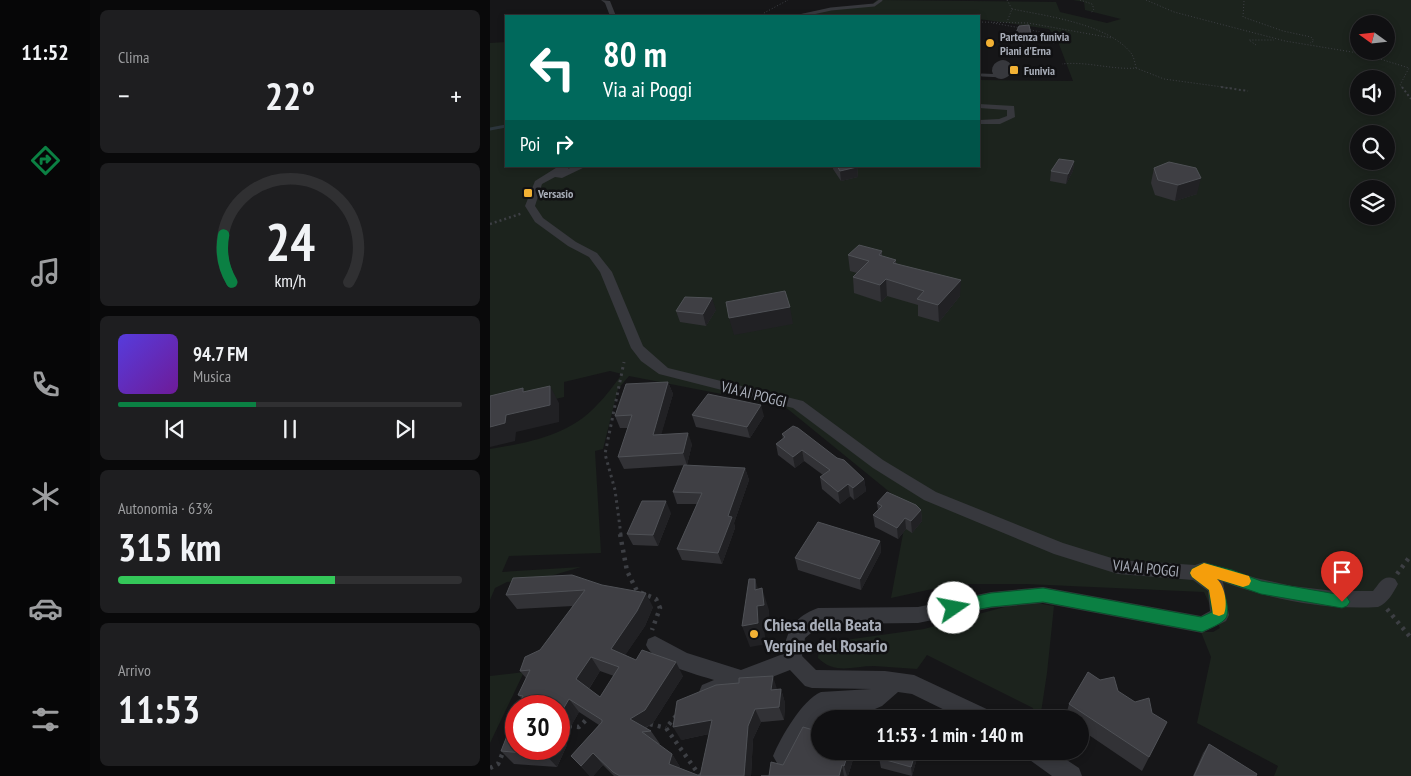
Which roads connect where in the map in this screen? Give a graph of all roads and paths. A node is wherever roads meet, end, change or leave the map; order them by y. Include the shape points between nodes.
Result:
1 (604, 0) edge
2 (788, 0) edge
3 (881, 0) edge
4 (1007, 0) edge
5 (1080, 0) edge
6 (1146, 0) edge
7 (1244, 1) edge
8 (1012, 9) junction
9 (1091, 14) dead end
10 (613, 15) edge
11 (765, 15) edge
12 (804, 15) edge
13 (989, 21) junction
14 (980, 22) edge
15 (1008, 22) junction
16 (996, 24) junction
17 (1099, 32) junction
18 (1084, 33) junction
19 (1117, 38) junction
20 (1284, 41) junction
21 (1054, 44) dead end
22 (1310, 44) junction
23 (1256, 45) dead end
24 (1062, 64) dead end
25 (1136, 68) junction
26 (991, 72) dead end
27 (981, 76) edge
28 (1248, 91) dead end
29 (1411, 99) edge
30 (980, 106) edge
31 (980, 122) edge
32 (564, 167) edge
33 (581, 167) edge
34 (538, 190) junction
35 (532, 209) junction
36 (490, 224) edge
37 (624, 362) dead end
38 (1411, 556) edge
39 (1197, 573) junction
40 (1383, 592) junction
41 (1411, 638) edge
42 (655, 645) joint
43 (792, 659) junction
44 (740, 679) junction
45 (895, 682) junction
46 (686, 703) joint
47 (967, 710) edge
48 (596, 711) edge
49 (646, 722) edge
50 (570, 726) edge
51 (666, 728) junction
52 (505, 749) edge
53 (784, 756) dead end
54 (1047, 760) edge
55 (490, 768) edge
56 (700, 776) edge
57 (1071, 776) edge

1 - 10 street
2 - 11 path via 769,9
3 - 12 lane via 874,5
4 - 8 path
5 - 9 path via 1092,4
6 - 20 path via 1174,12
7 - 22 path via 1243,17 1311,37 1314,41
8 - 15 path
8 - 17 path
13 - 14 path
13 - 15 path
13 - 16 path
15 - 16 path
15 - 18 path via 1056,26
16 - 21 path via 1044,32 1049,34
17 - 18 path
17 - 19 path
18 - 19 path
19 - 25 path via 1133,52
20 - 22 path
20 - 23 path via 1249,40
22 - 29 path via 1364,54 1409,68 1400,85
24 - 25 path via 1078,61 1112,68
25 - 28 path via 1164,79
26 - 27 lane via 1006,71 1004,76
30 - 31 street via 1011,108 1012,113 1011,117 1000,121
32 - 34 street via 538,182
33 - 34 street
34 - 35 street via 530,206
35 - 36 path
35 - 39 street, VIA AI POGGI via 539,220 593,255 606,272 637,348 664,371 798,404 878,464 930,496 1060,549 1118,568
37 - 42 path via 605,454 615,490 627,571 637,591 656,599 660,608 649,637
38 - 40 path
39 - 40 street via 1204,569 1261,588 1342,602
39 - 43 street, VIA AI POGGI via 1216,587 1220,615 1202,625 1043,595 991,600 918,615 818,616 796,634
40 - 41 path
42 - 44 street via 682,661
43 - 44 street via 774,670
43 - 45 street via 812,679
44 - 46 street
45 - 47 street via 914,685
45 - 53 street via 875,698 821,702
46 - 51 path
48 - 50 path via 579,727
49 - 51 path
51 - 56 path
52 - 55 path via 498,764
54 - 57 street

